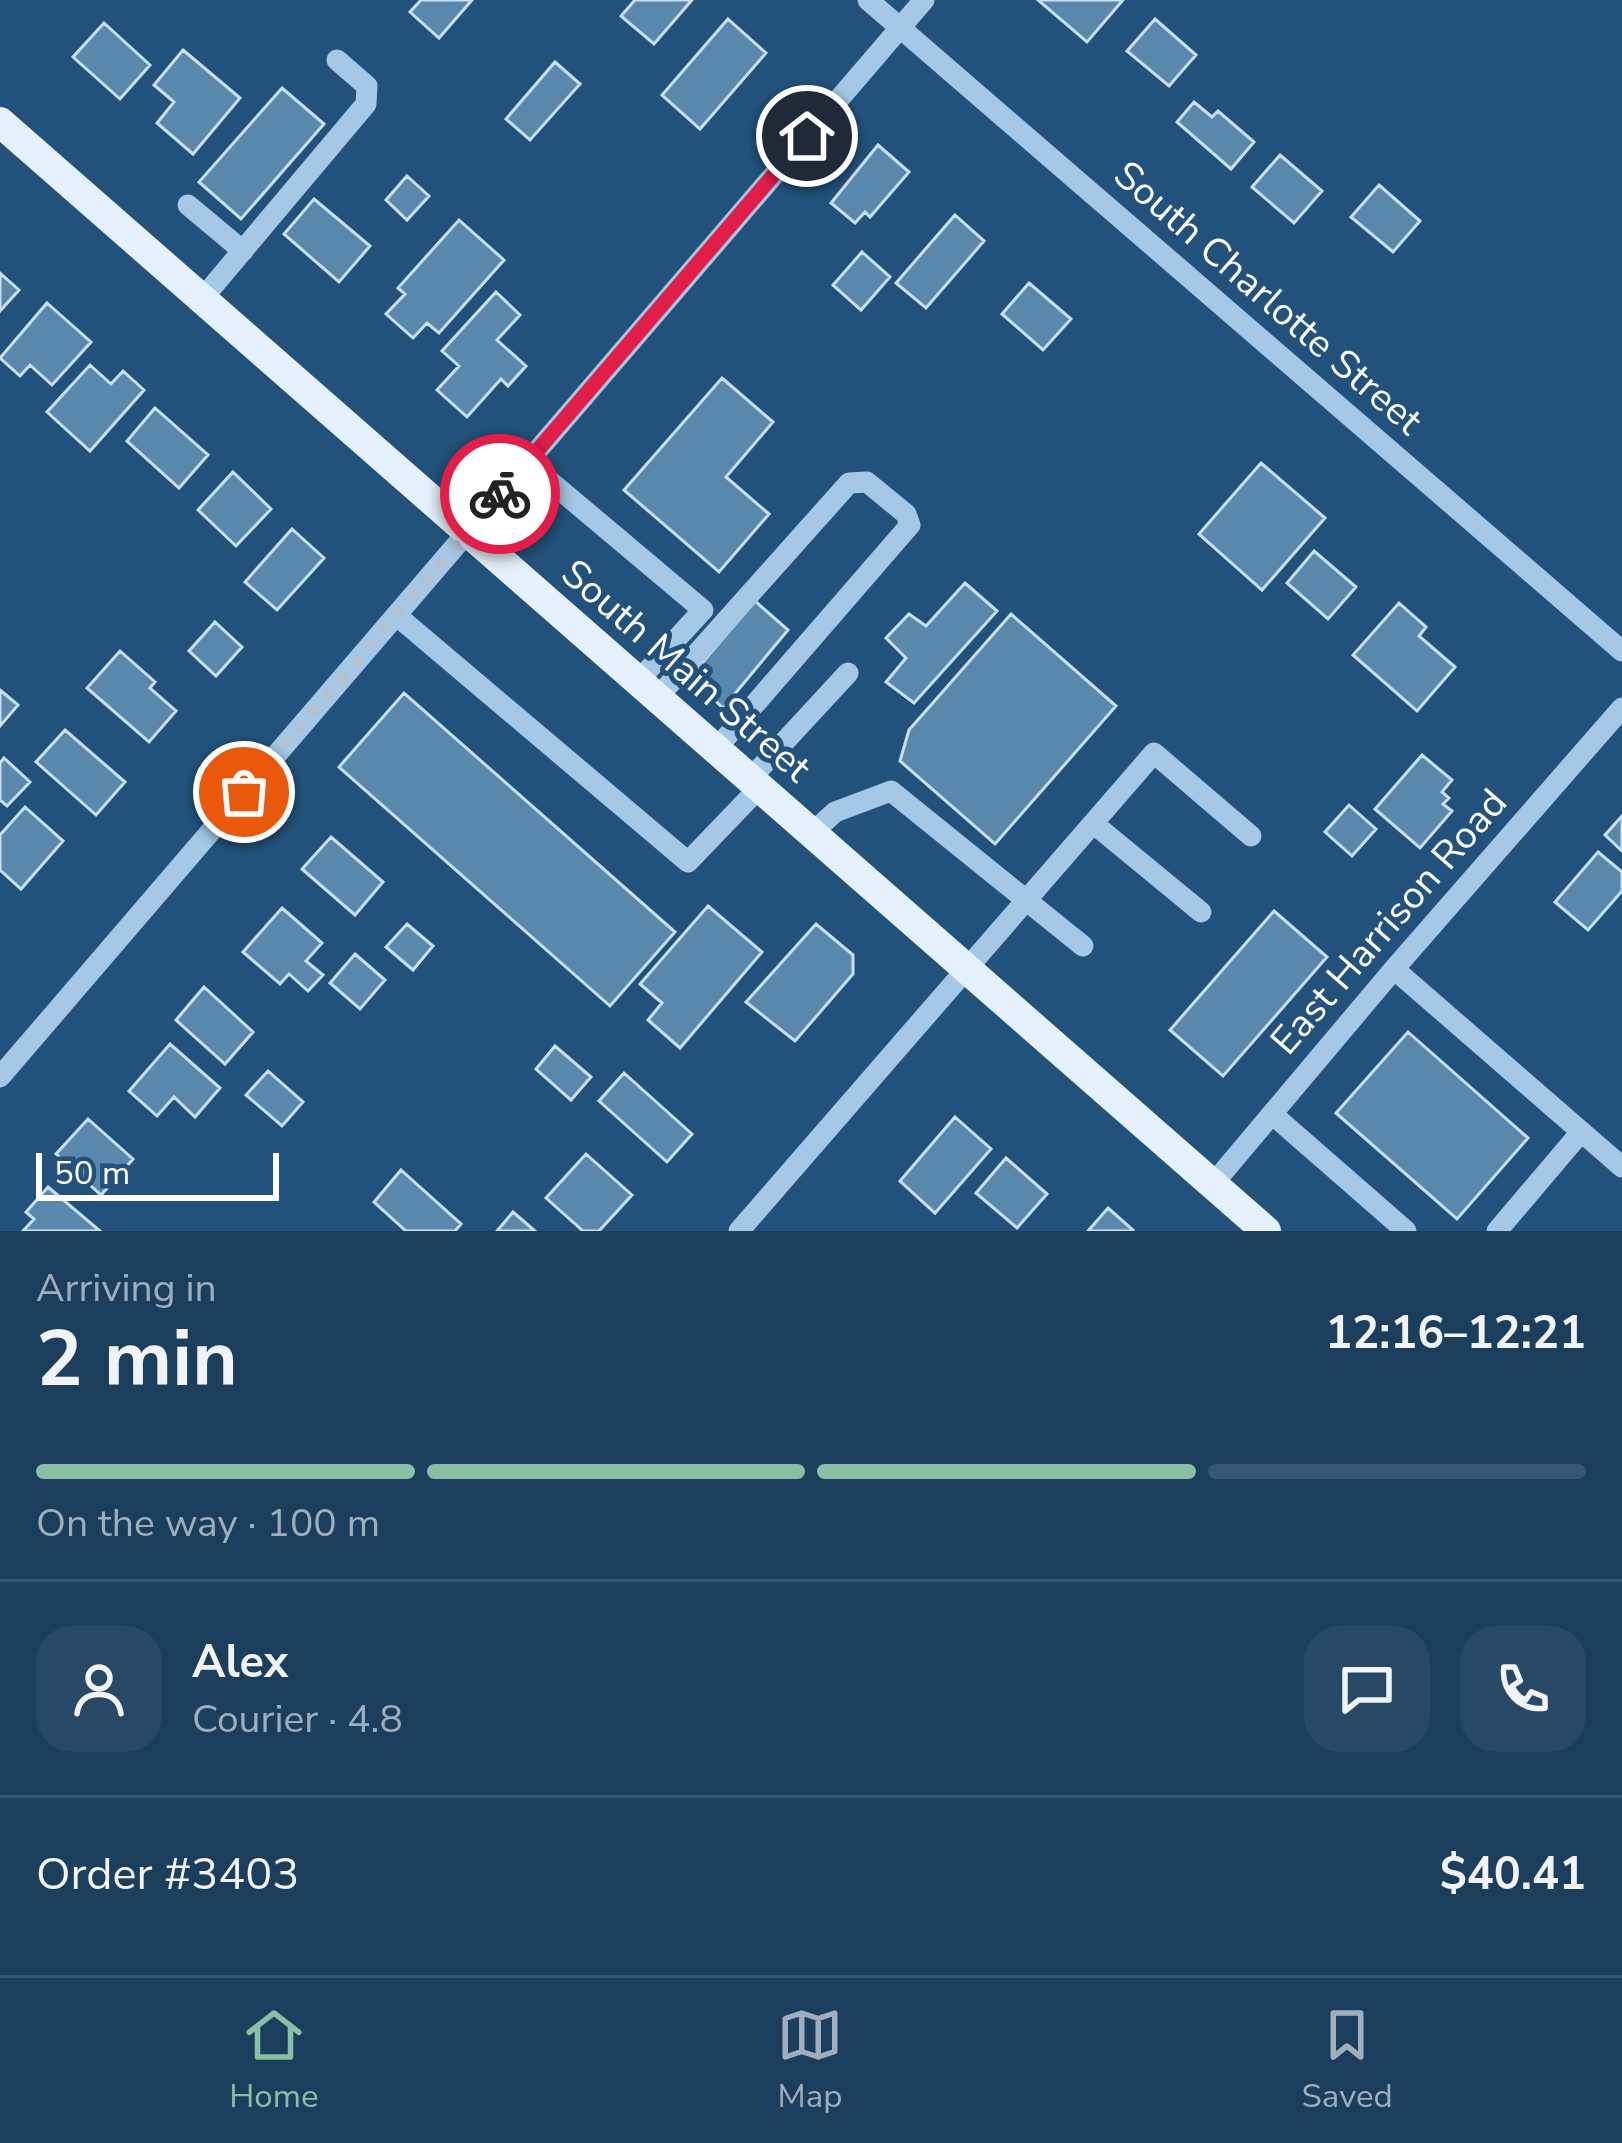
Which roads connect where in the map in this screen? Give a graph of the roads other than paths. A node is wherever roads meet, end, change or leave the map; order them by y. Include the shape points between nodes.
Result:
1 (868, 0) edge
2 (924, 0) edge
3 (900, 28) junction
4 (337, 60) dead end
5 (0, 122) edge
6 (188, 206) dead end
7 (243, 250) junction
8 (202, 299) junction
9 (527, 462) junction
10 (468, 532) junction
11 (396, 615) junction
12 (1622, 651) edge
13 (848, 674) dead end
14 (648, 689) junction
15 (1622, 708) edge
16 (716, 749) junction
17 (755, 783) junction
18 (1094, 824) junction
19 (812, 833) junction
20 (1251, 836) dead end
21 (1028, 899) junction
22 (1201, 912) dead end
23 (1083, 946) dead end
24 (968, 969) junction
25 (1394, 969) junction
26 (0, 1077) edge
27 (1272, 1114) junction
28 (1581, 1132) junction
29 (1622, 1167) edge
30 (1213, 1184) junction
31 (739, 1231) edge
32 (1266, 1231) edge
33 (1406, 1231) edge
34 (1497, 1231) edge

1 - 3 street, South Charlotte Street
2 - 3 street
3 - 9 street
3 - 12 street, South Charlotte Street
4 - 7 street via 368,86 366,104
5 - 8 main road, South Main Street
6 - 7 street
7 - 8 street
8 - 10 main road, South Main Street
9 - 10 street
9 - 14 street via 703,610
10 - 11 street
10 - 14 main road, South Main Street
11 - 17 street via 688,862
11 - 26 street
13 - 17 street
14 - 16 main road, South Main Street
14 - 16 street via 849,483 867,482 906,514 910,525
15 - 25 street, East Harrison Road
16 - 17 main road, South Main Street
17 - 19 main road, South Main Street
18 - 20 street via 1154,753
18 - 21 street
18 - 22 street
19 - 21 street via 835,812 891,791
19 - 24 main road, South Main Street
21 - 23 street
21 - 24 street
24 - 30 main road, South Main Street
24 - 31 street
25 - 27 street, East Harrison Road
25 - 28 street
27 - 30 street, East Harrison Road
27 - 33 street
28 - 29 street
28 - 34 street
30 - 32 main road, South Main Street

